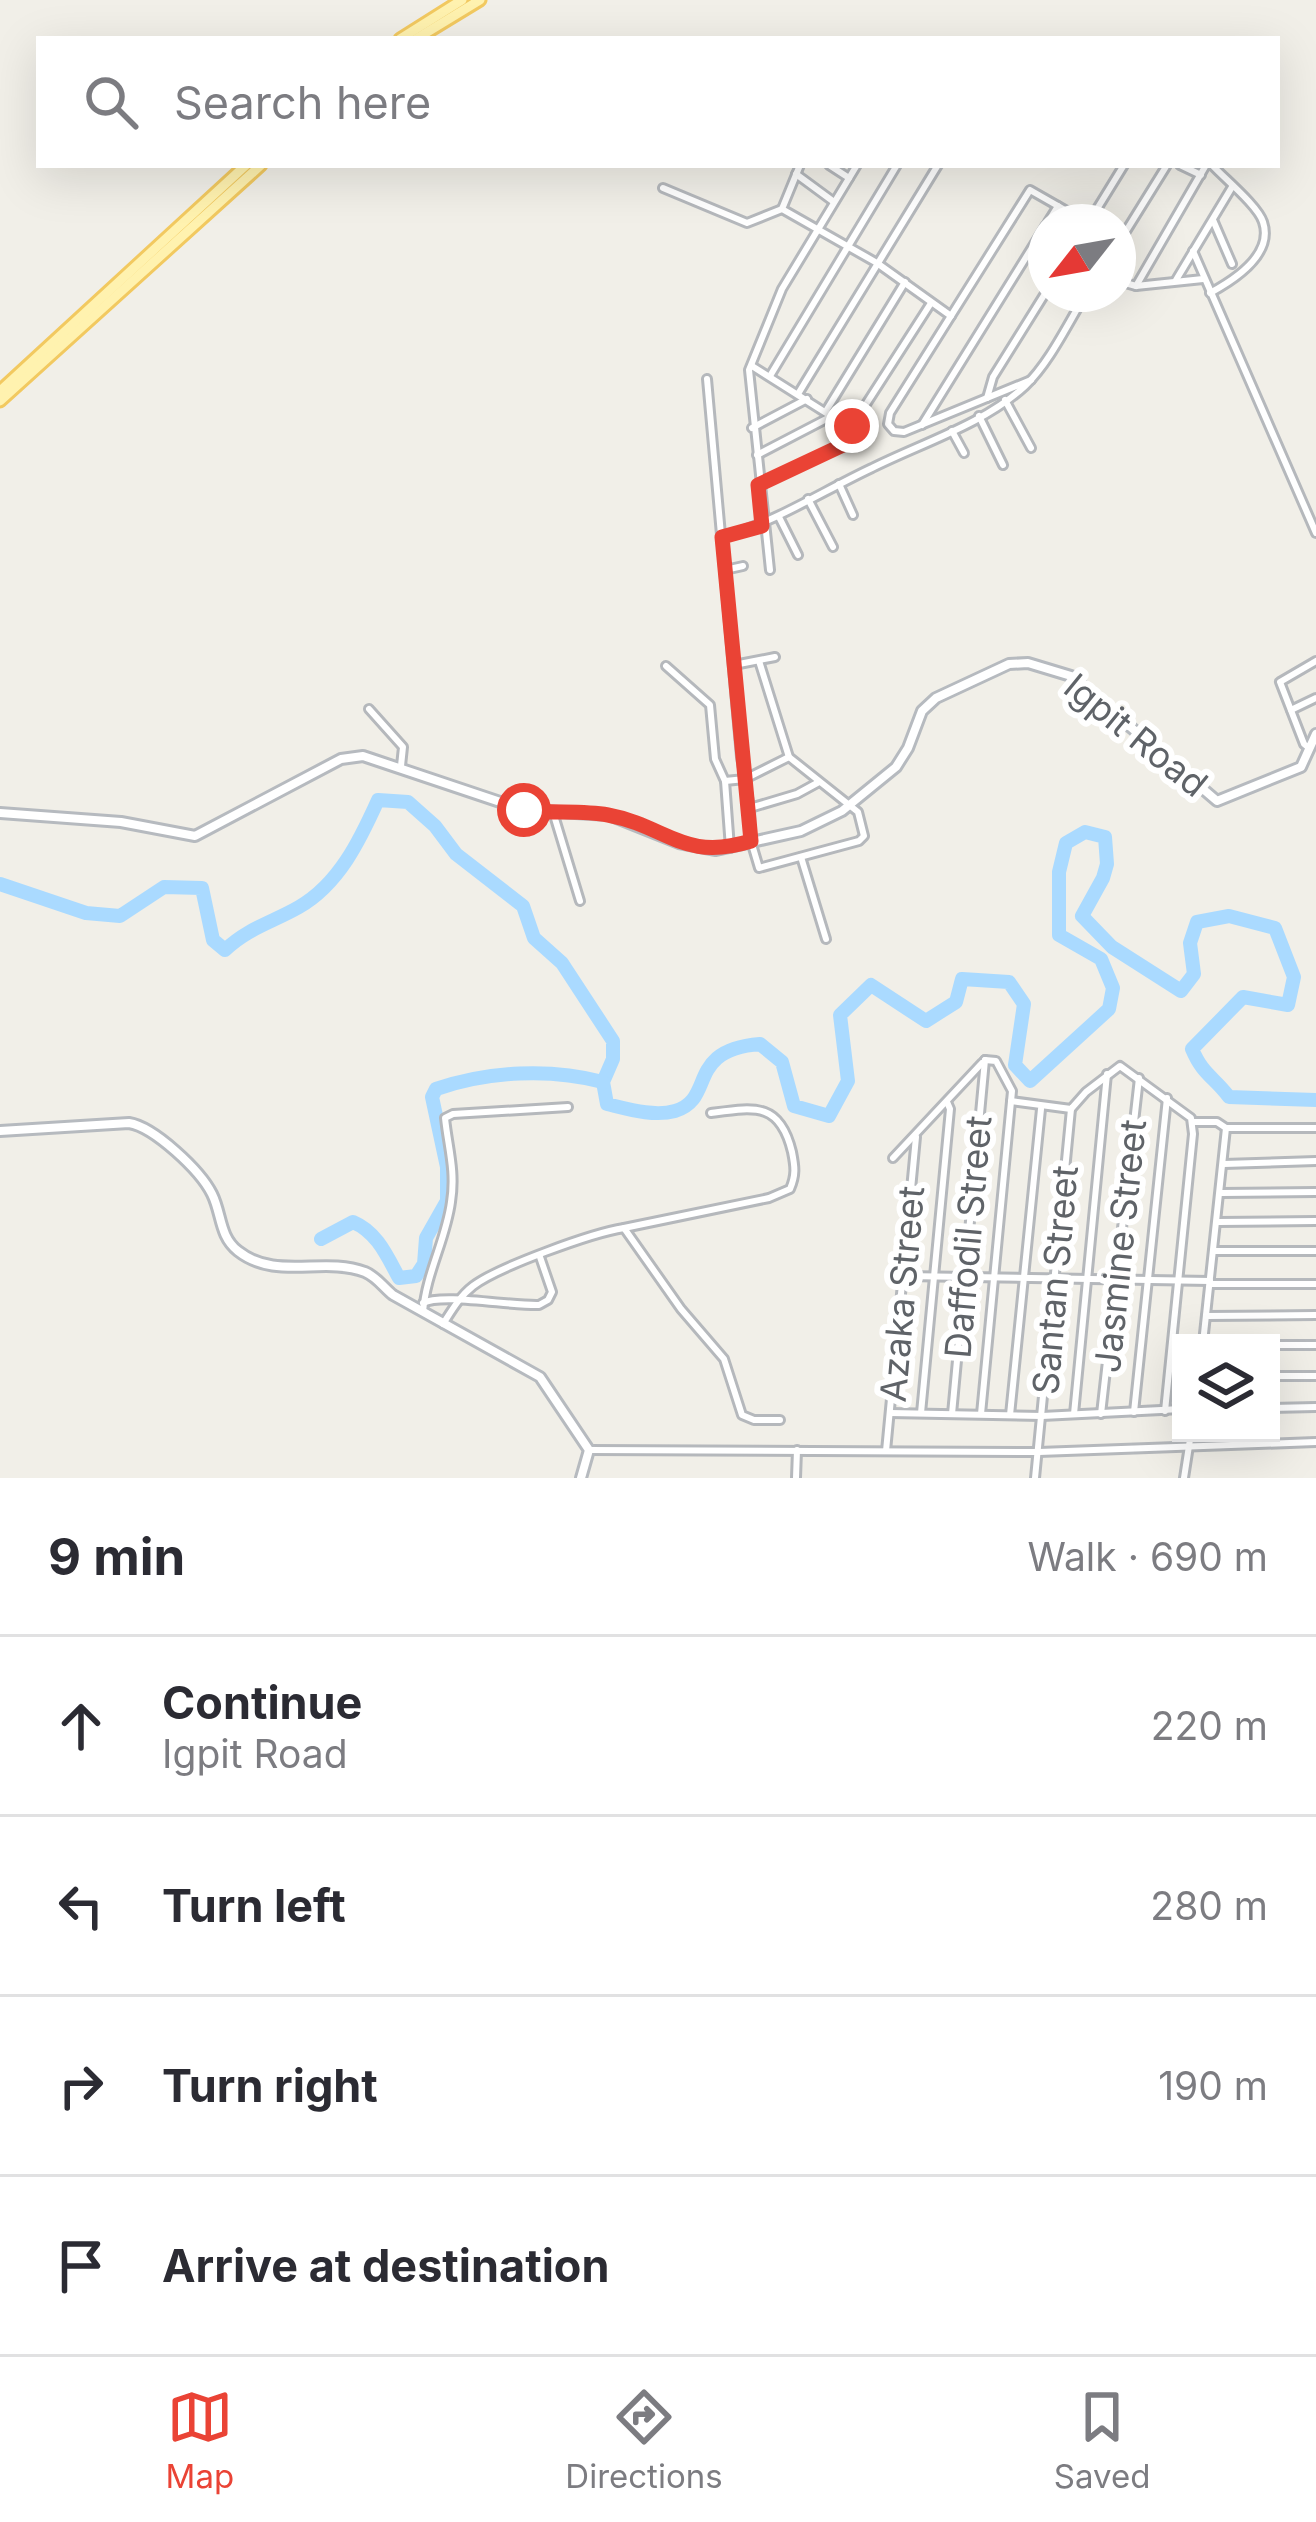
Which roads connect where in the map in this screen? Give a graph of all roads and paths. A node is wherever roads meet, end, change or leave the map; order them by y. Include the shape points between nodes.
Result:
1 (462, 0) edge
2 (481, 0) edge
3 (405, 36) edge
4 (421, 36) edge
5 (243, 168) edge
6 (258, 168) edge
7 (799, 168) edge
8 (834, 168) edge
9 (855, 168) edge
10 (895, 168) edge
11 (936, 168) edge
12 (1122, 168) edge
13 (1165, 168) edge
14 (1186, 168) edge
15 (1207, 168) edge
16 (1212, 168) edge
17 (796, 175) junction
18 (1201, 176) junction
19 (849, 178) junction
20 (1232, 187) junction
21 (663, 188) dead end
22 (834, 202) junction
23 (1054, 204) edge
24 (1099, 204) edge
25 (782, 209) junction
26 (1136, 215) edge
27 (1213, 220) junction
28 (818, 230) junction
29 (847, 246) junction
30 (1193, 251) junction
31 (1028, 255) edge
32 (877, 263) junction
33 (1232, 264) dead end
34 (1204, 279) junction
35 (1176, 280) junction
36 (904, 282) junction
37 (1136, 286) joint
38 (1210, 292) junction
39 (932, 302) junction
40 (1034, 312) edge
41 (1074, 312) edge
42 (951, 316) junction
43 (752, 366) junction
44 (770, 376) junction
45 (707, 379) dead end
46 (1031, 380) junction
47 (0, 391) edge
48 (798, 394) junction
49 (988, 398) junction
50 (807, 399) junction
51 (1005, 400) junction
52 (0, 401) edge
53 (830, 413) junction
54 (980, 416) junction
55 (922, 425) junction
56 (852, 426) junction
57 (752, 428) junction
58 (952, 431) junction
59 (1031, 448) dead end
60 (964, 454) dead end
61 (755, 456) junction
62 (1004, 465) dead end
63 (838, 484) junction
64 (758, 485) junction
65 (808, 499) junction
66 (853, 515) dead end
67 (779, 517) junction
68 (762, 526) junction
69 (1316, 533) edge
70 (722, 537) junction
71 (832, 547) dead end
72 (798, 555) dead end
73 (742, 566) dead end
74 (725, 570) junction
75 (770, 570) dead end
76 (776, 656) dead end
77 (759, 661) junction
78 (1316, 662) edge
79 (734, 665) junction
80 (666, 666) dead end
81 (1316, 698) edge
82 (368, 709) dead end
83 (1292, 710) junction
84 (1316, 734) edge
85 (1309, 748) junction
86 (790, 757) junction
87 (401, 766) junction
88 (745, 779) junction
89 (724, 781) junction
90 (821, 781) junction
91 (851, 805) junction
92 (750, 808) junction
93 (553, 812) junction
94 (0, 813) edge
95 (751, 841) junction
96 (730, 848) junction
97 (801, 857) junction
98 (580, 901) dead end
99 (826, 939) dead end
100 (985, 1060) junction
101 (1107, 1074) junction
102 (1138, 1078) junction
103 (1167, 1098) junction
104 (1011, 1101) junction
105 (947, 1102) junction
106 (1041, 1107) junction
107 (568, 1108) dead end
108 (1071, 1109) junction
109 (711, 1113) dead end
110 (1193, 1124) junction
111 (1226, 1128) junction
112 (1316, 1128) edge
113 (0, 1131) edge
114 (916, 1137) junction
115 (893, 1158) dead end
116 (1316, 1161) edge
117 (1224, 1163) junction
118 (1316, 1192) edge
119 (1221, 1193) junction
120 (1316, 1221) edge
121 (1218, 1222) junction
122 (624, 1228) junction
123 (1214, 1251) junction
124 (1316, 1251) edge
125 (540, 1257) junction
126 (993, 1275) junction
127 (1022, 1275) junction
128 (904, 1276) junction
129 (963, 1276) junction
130 (1055, 1276) junction
131 (933, 1277) junction
132 (1087, 1278) junction
133 (1117, 1279) junction
134 (1148, 1280) junction
135 (1179, 1281) junction
136 (1210, 1282) junction
137 (1316, 1284) edge
138 (459, 1300) junction
139 (423, 1307) junction
140 (1316, 1315) edge
141 (1206, 1316) junction
142 (443, 1324) junction
143 (1204, 1334) edge
144 (1280, 1345) edge
145 (1316, 1345) edge
146 (1280, 1376) edge
147 (1316, 1376) edge
148 (1316, 1407) edge
149 (1280, 1408) edge
150 (1172, 1410) edge
151 (1165, 1411) junction
152 (890, 1412) junction
153 (1134, 1412) junction
154 (921, 1413) junction
155 (952, 1414) junction
156 (981, 1414) junction
157 (1074, 1414) junction
158 (1101, 1414) junction
159 (1010, 1415) junction
160 (1042, 1416) junction
161 (780, 1420) dead end
162 (1190, 1442) edge
163 (1316, 1442) edge
164 (1190, 1445) junction
165 (589, 1450) junction
166 (797, 1450) junction
167 (886, 1450) junction
168 (1039, 1451) junction
169 (581, 1478) edge
170 (796, 1478) edge
171 (1035, 1478) edge
172 (1184, 1478) edge

1 - 3 main road
2 - 4 main road
5 - 47 main road
6 - 52 main road
7 - 17 street
8 - 19 street
9 - 19 street
10 - 29 street
11 - 32 street
12 - 24 street
13 - 26 street
14 - 18 street
15 - 18 street
16 - 20 street
17 - 22 street
17 - 25 street
18 - 37 street
19 - 22 street
20 - 27 street
20 - 38 street via 1265,230 1255,259
21 - 25 street via 747,223
22 - 28 street
23 - 42 street via 1030,190
25 - 28 street
27 - 30 street
27 - 33 street
28 - 29 street
28 - 43 street via 782,289
29 - 32 street
29 - 44 street
30 - 34 street
30 - 35 street
31 - 55 street
32 - 36 street
32 - 48 street
34 - 35 street
34 - 38 street
35 - 37 street
36 - 39 street
36 - 53 street
38 - 69 street
39 - 42 street
39 - 56 street
40 - 49 street
41 - 46 street
42 - 55 street via 888,420 898,432
43 - 44 street
43 - 57 street
44 - 48 street
45 - 70 street
46 - 49 street
46 - 51 street
48 - 50 street
49 - 55 street
50 - 53 street
50 - 57 street
51 - 54 street
51 - 59 street
53 - 56 street
53 - 61 street
54 - 58 street
54 - 62 street
56 - 64 street via 860,437
57 - 61 street
58 - 60 street
58 - 63 street
61 - 64 street
63 - 65 street
63 - 66 street
64 - 68 street
65 - 67 street
65 - 71 street
67 - 68 street
67 - 72 street
68 - 70 street
68 - 75 street
70 - 74 street
73 - 74 street
74 - 79 street
76 - 77 street
77 - 79 street
77 - 86 street
78 - 83 street via 1280,682
79 - 88 street
80 - 89 street via 710,705
81 - 83 street
82 - 87 street via 403,747
83 - 85 street
84 - 85 street
85 - 91 street, Igpit Road via 1297,770 1217,801 1071,676 1010,664 927,704 896,767
86 - 88 street
86 - 90 street
87 - 93 street, Igpit Road via 517,808
87 - 94 street, Igpit Road via 351,755 195,836
88 - 89 street
88 - 92 street
89 - 96 street
90 - 91 street
90 - 92 street
91 - 95 street, Igpit Road via 801,831
91 - 97 street via 861,815 862,840
92 - 95 street
93 - 96 street, Igpit Road via 609,815 679,843
93 - 98 street
95 - 96 street, Igpit Road
95 - 97 street via 759,868
97 - 99 street
100 - 104 street via 1010,1081
100 - 105 street
100 - 129 street, Daffodil Street
101 - 102 street via 1120,1066
101 - 108 street
101 - 132 street
102 - 103 street
102 - 133 street, Jasmine Street
103 - 110 street
103 - 134 street
104 - 106 street
104 - 126 street
105 - 114 street
105 - 131 street
106 - 108 street
106 - 127 street
107 - 139 street via 445,1118 454,1159 451,1204
108 - 130 street, Santan Street
109 - 122 street via 749,1108 781,1121 796,1171 790,1190
110 - 111 street
110 - 135 street
111 - 112 street
111 - 117 street
113 - 139 street via 139,1124 207,1185 228,1242 246,1257 273,1267 361,1270
114 - 115 street
114 - 128 street, Azaka Street
116 - 117 street
117 - 119 street
118 - 119 street
119 - 121 street
120 - 121 street
121 - 123 street
122 - 125 street
122 - 161 street via 724,1359 742,1414
123 - 124 street
123 - 136 street
125 - 138 street via 481,1281
125 - 138 street via 548,1300
126 - 127 street
126 - 129 street
126 - 156 street
127 - 130 street
127 - 159 street
128 - 131 street
128 - 152 street, Azaka Street
129 - 131 street
129 - 155 street, Daffodil Street
130 - 132 street
130 - 160 street, Santan Street
131 - 154 street
132 - 133 street
132 - 157 street
133 - 134 street
133 - 158 street, Jasmine Street
134 - 135 street
134 - 153 street
135 - 136 street
135 - 151 street
136 - 137 street
136 - 141 street
138 - 139 street via 439,1297
138 - 142 street
139 - 142 street
140 - 141 street
141 - 143 street
142 - 165 street via 540,1377
144 - 145 street
146 - 147 street
148 - 149 street
150 - 151 street
151 - 153 street
152 - 154 street
152 - 167 street, Azaka Street
153 - 158 street
154 - 155 street
155 - 156 street
156 - 159 street
157 - 158 street
157 - 160 street
159 - 160 street
160 - 168 street, Santan Street
162 - 164 street
163 - 164 street
164 - 168 street
164 - 172 street
165 - 166 street
165 - 169 street
166 - 167 street
166 - 170 street
167 - 168 street
168 - 171 street, Santan Street

